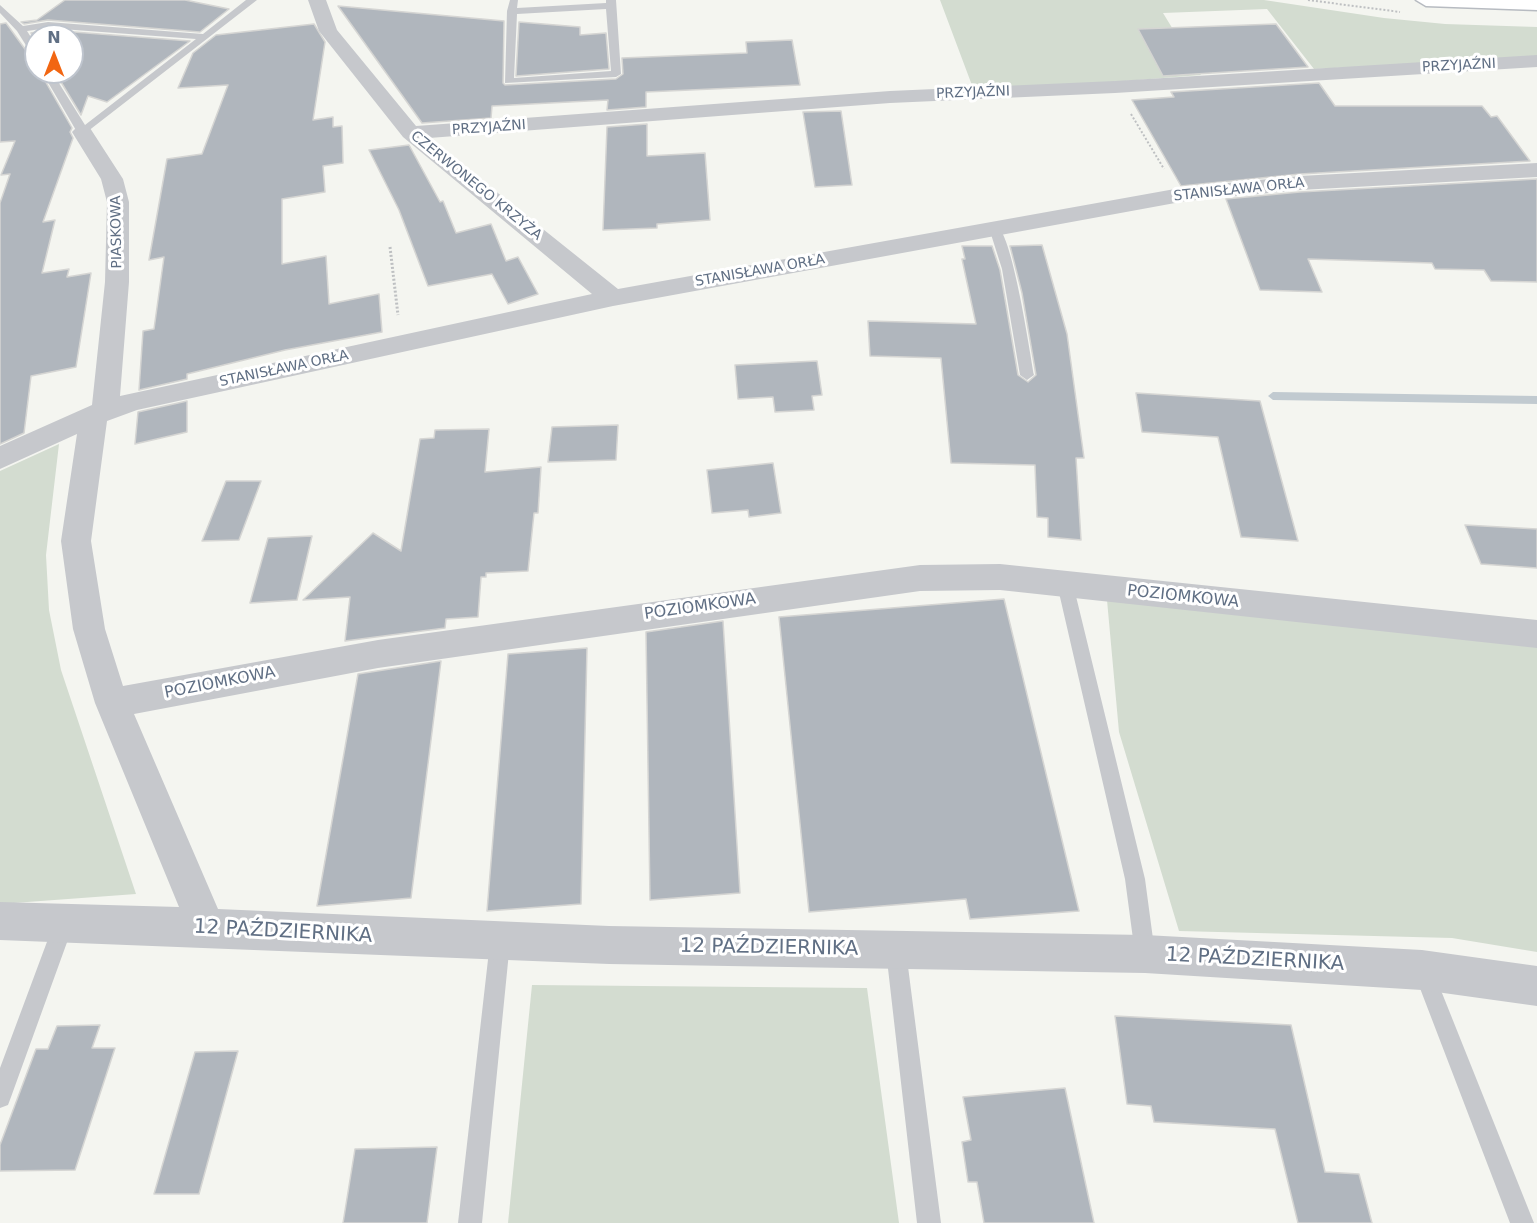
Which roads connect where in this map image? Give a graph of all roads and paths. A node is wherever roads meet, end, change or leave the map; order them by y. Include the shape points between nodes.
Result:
1 (252, 0) edge
2 (317, 0) edge
3 (514, 0) edge
4 (1426, 0) edge
5 (611, 3) edge
6 (1537, 3) edge
7 (0, 8) edge
8 (512, 11) junction
9 (21, 29) junction
10 (24, 34) edge
11 (206, 37) junction
12 (1537, 61) edge
13 (54, 84) edge
14 (1116, 87) junction
15 (83, 132) junction
16 (410, 133) junction
17 (1537, 170) edge
18 (1180, 195) junction
19 (996, 228) junction
20 (390, 247) dead end
21 (614, 298) junction
22 (401, 344) junction
23 (1027, 375) dead end
24 (100, 412) junction
25 (0, 458) edge
26 (1065, 584) junction
27 (1537, 634) edge
28 (112, 703) junction
29 (0, 921) edge
30 (64, 922) junction
31 (207, 929) junction
32 (500, 942) junction
33 (896, 951) junction
34 (1145, 954) junction
35 (1422, 970) junction
36 (1537, 986) edge
37 (0, 1097) edge
38 (470, 1223) edge
39 (929, 1223) edge
40 (1522, 1223) edge

1 - 11 lane
2 - 16 street, CZERWONEGO KRZYŻA via 328,31
3 - 8 lane
4 - 6 main road
5 - 8 lane
5 - 8 lane via 616,74 509,81
7 - 9 lane
9 - 10 lane
9 - 11 lane via 48,25
11 - 15 lane
12 - 14 street, PRZYJAŹNI
13 - 15 lane, PIASKOWA
14 - 16 street, PRZYJAŹNI via 890,97
14 - 18 path
15 - 24 street, PIASKOWA via 112,179 118,202 117,282
16 - 21 street, CZERWONEGO KRZYŻA
17 - 18 street, STANISŁAWA ORŁA via 1300,183
18 - 19 street, STANISŁAWA ORŁA
19 - 21 street, STANISŁAWA ORŁA
19 - 23 lane via 1008,269
20 - 22 path
21 - 22 street, STANISŁAWA ORŁA
22 - 24 street, STANISŁAWA ORŁA via 134,401
24 - 25 street, STANISŁAWA ORŁA
24 - 28 street, PIASKOWA via 76,541 89,629
26 - 27 street, POZIOMKOWA
26 - 28 street, POZIOMKOWA via 1000,577 910,579 378,654
26 - 34 lane via 1135,879
28 - 31 street
29 - 30 street, 12 PAŹDZIERNIKA
30 - 31 street, 12 PAŹDZIERNIKA
30 - 37 lane
31 - 32 street, 12 PAŹDZIERNIKA
32 - 33 street, 12 PAŹDZIERNIKA
32 - 38 lane
33 - 34 street, 12 PAŹDZIERNIKA
33 - 39 lane
34 - 35 street, 12 PAŹDZIERNIKA
35 - 36 street, 12 PAŹDZIERNIKA
35 - 40 lane

